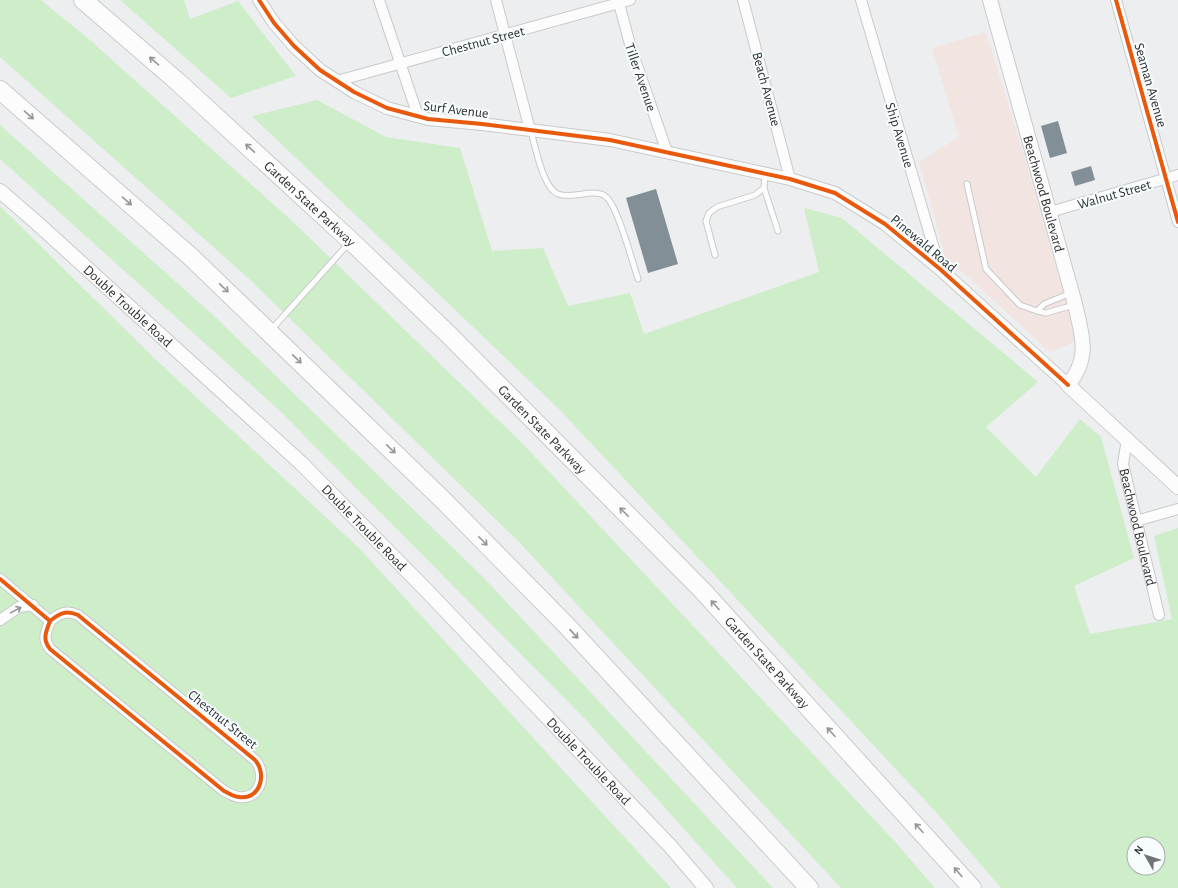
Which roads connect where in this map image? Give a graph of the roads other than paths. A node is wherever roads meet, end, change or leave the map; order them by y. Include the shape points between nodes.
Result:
1 (83, 0) edge
2 (259, 0) edge
3 (379, 0) edge
4 (496, 0) edge
5 (630, 0) edge
6 (743, 0) edge
7 (861, 0) edge
8 (990, 0) edge
9 (1116, 0) edge
10 (618, 2) edge
11 (506, 35) junction
12 (400, 64) junction
13 (336, 81) junction
14 (0, 90) edge
15 (418, 116) junction
16 (530, 130) junction
17 (667, 152) junction
18 (765, 173) junction
19 (1178, 175) edge
20 (1166, 178) junction
21 (790, 179) junction
22 (967, 184) dead end
23 (764, 188) junction
24 (0, 191) edge
25 (1050, 212) junction
26 (1178, 222) edge
27 (778, 231) dead end
28 (351, 241) junction
29 (714, 255) dead end
30 (940, 269) junction
31 (638, 279) dead end
32 (1074, 298) junction
33 (1037, 311) junction
34 (269, 332) junction
35 (1068, 385) junction
36 (1127, 439) junction
37 (1178, 487) edge
38 (1178, 509) edge
39 (1136, 520) junction
40 (0, 580) edge
41 (33, 605) junction
42 (1159, 614) dead end
43 (0, 620) edge
44 (50, 621) junction
45 (706, 888) edge
46 (809, 888) edge
47 (972, 888) edge

28 -> 1 highway, Garden State Parkway via 178,82
2 - 13 street, Surf Avenue via 294,46
3 - 12 street
4 - 11 street
5 - 10 street, Chestnut Street
6 - 21 street, Beach Avenue
7 - 30 street, Ship Avenue
8 - 25 main road, Beachwood Boulevard
9 - 20 street, Seaman Avenue
10 - 11 street, Chestnut Street
10 - 17 street, Tiller Avenue
11 - 12 street, Chestnut Street
11 - 16 street
12 - 13 street, Chestnut Street
12 - 15 street
13 - 15 street, Surf Avenue via 387,108
14 -> 34 highway via 191,257
15 - 16 street, Surf Avenue
16 - 17 street, Surf Avenue via 610,140
16 - 31 lane via 551,188 558,194 597,194 606,197 614,208
17 - 18 street, Pinewald Road
18 - 21 street, Pinewald Road
18 - 23 lane
19 - 20 street, Walnut Street
20 - 25 street, Walnut Street
20 - 26 street, Seaman Avenue
21 - 30 street, Pinewald Road via 835,193 853,203 885,224
22 - 33 lane via 986,269 1020,305
23 - 27 lane
23 - 29 lane via 755,195 717,206 708,213 706,221
24 - 45 main road, Double Trouble Road via 301,463 671,847
25 - 32 main road, Beachwood Boulevard
28 - 34 lane
47 -> 28 highway, Garden State Parkway via 702,590 448,334
30 - 35 street, Pinewald Road
32 - 33 lane via 1044,304
32 - 33 lane via 1046,313
32 - 35 main road, Beachwood Boulevard via 1082,336 1083,357 1075,377
34 -> 46 highway via 443,500 567,626
35 - 36 main road, Pinewald Road
36 - 37 main road, Pinewald Road
36 - 39 street, Beachwood Boulevard via 1123,464
38 - 39 street
39 - 42 street, Beachwood Boulevard
40 - 41 street
43 -> 41 street via 19,608
41 - 44 street
44 - 44 street, Chestnut Street via 45,633 45,642 50,649 224,791 240,798 256,791 262,782 262,774 255,760 78,615 70,612 60,613

